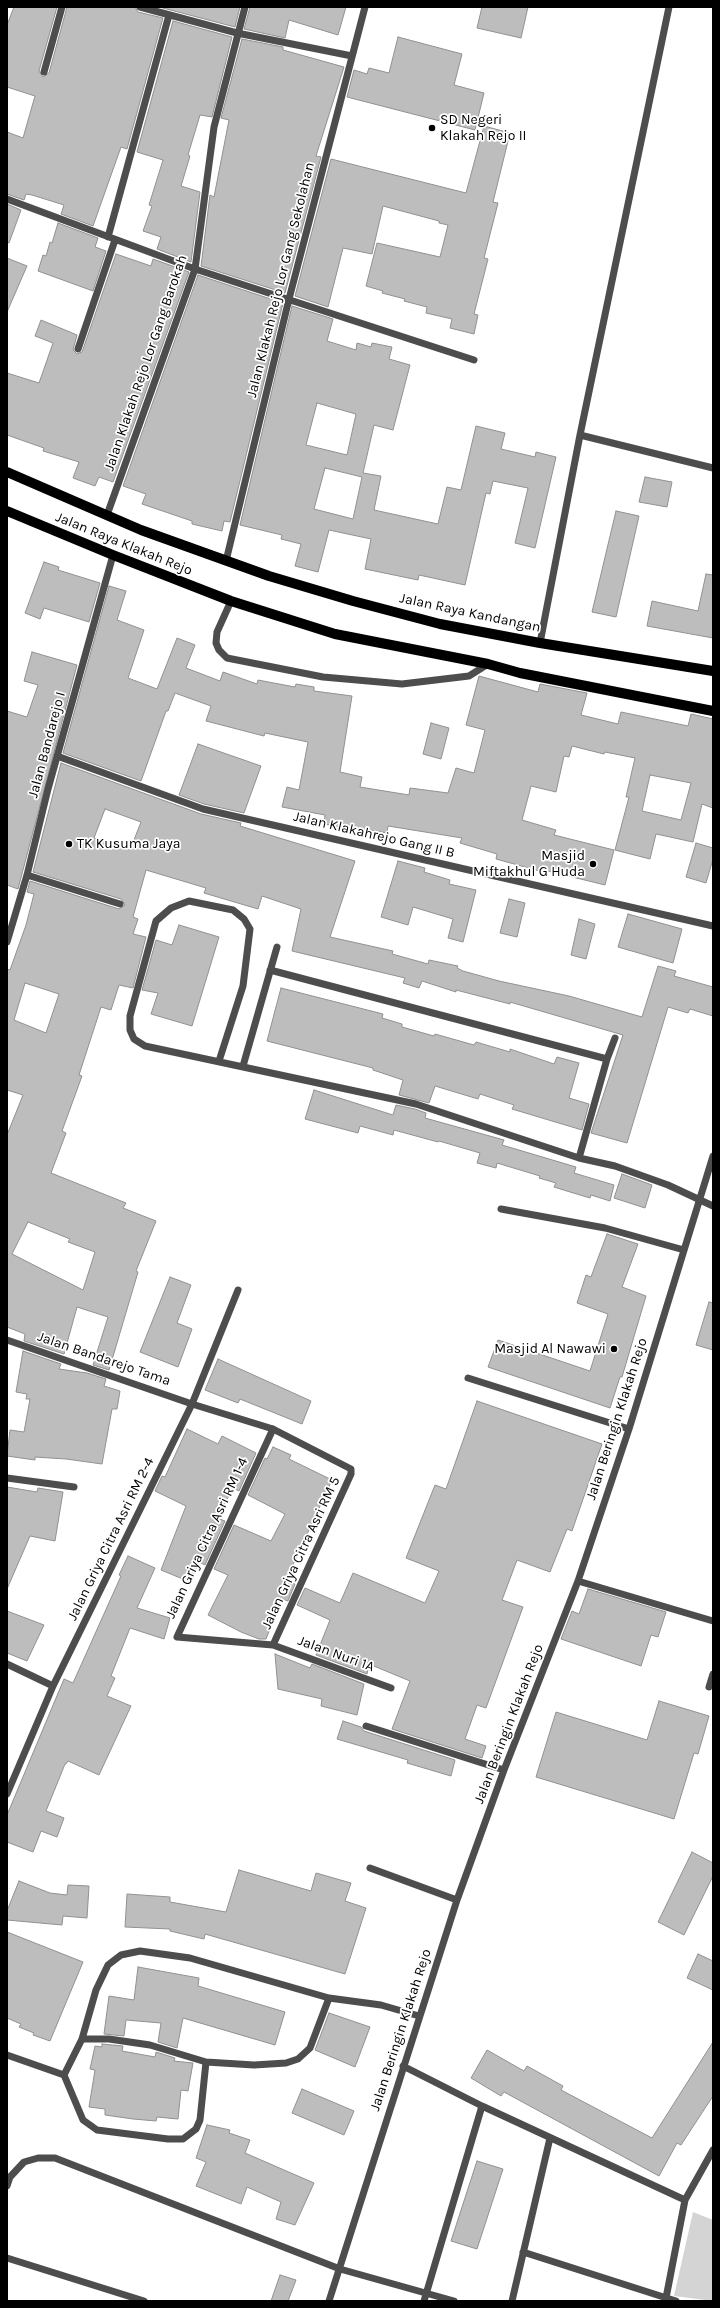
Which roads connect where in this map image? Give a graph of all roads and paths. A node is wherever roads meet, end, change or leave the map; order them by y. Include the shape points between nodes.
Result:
1 (62, 7) edge
2 (140, 7) edge
3 (245, 7) edge
4 (365, 7) edge
5 (669, 7) edge
6 (169, 15) junction
7 (237, 33) junction
8 (352, 56) junction
9 (44, 72) dead end
10 (7, 198) edge
11 (108, 237) junction
12 (115, 240) junction
13 (195, 269) junction
14 (290, 299) junction
15 (78, 349) dead end
16 (474, 360) dead end
17 (580, 435) junction
18 (713, 468) edge
19 (7, 472) edge
20 (7, 511) edge
21 (107, 515) junction
22 (113, 555) junction
23 (226, 561) junction
24 (231, 601) junction
25 (540, 643) junction
26 (488, 664) junction
27 (713, 672) edge
28 (713, 711) edge
29 (57, 756) junction
30 (27, 875) junction
31 (120, 904) dead end
32 (713, 926) edge
33 (7, 942) edge
34 (277, 947) dead end
35 (270, 970) junction
36 (614, 1038) dead end
37 (607, 1060) junction
38 (218, 1061) junction
39 (243, 1066) junction
40 (713, 1156) edge
41 (579, 1158) junction
42 (700, 1201) junction
43 (713, 1206) edge
44 (501, 1209) dead end
45 (684, 1250) junction
46 (238, 1290) dead end
47 (7, 1340) edge
48 (468, 1378) dead end
49 (192, 1404) junction
50 (273, 1429) junction
51 (629, 1429) junction
52 (351, 1471) joint
53 (7, 1478) edge
54 (74, 1487) dead end
55 (578, 1581) junction
56 (713, 1621) edge
57 (273, 1645) junction
58 (7, 1664) edge
59 (713, 1674) edge
60 (53, 1686) junction
61 (709, 1686) dead end
62 (391, 1688) dead end
63 (366, 1726) dead end
64 (504, 1770) junction
65 (7, 1794) edge
66 (370, 1868) dead end
67 (457, 1900) junction
68 (329, 1998) junction
69 (419, 2016) junction
70 (82, 2039) junction
71 (7, 2055) edge
72 (206, 2062) junction
73 (403, 2066) junction
74 (64, 2076) junction
75 (482, 2106) junction
76 (550, 2138) junction
77 (713, 2150) edge
78 (7, 2186) edge
79 (685, 2200) junction
80 (523, 2252) junction
81 (7, 2258) edge
82 (340, 2269) junction
83 (426, 2292) junction
84 (666, 2298) junction
85 (144, 2301) edge
86 (329, 2301) edge
87 (424, 2301) edge
88 (454, 2301) edge
89 (512, 2301) edge
90 (676, 2301) edge

1 - 9 street
2 - 6 street
3 - 7 street, Jalan Klakah Rejo Lor Gang Barokah
4 - 8 street, Jalan Klakah Rejo Lor Gang Sekolahan
5 - 17 street
6 - 7 street
6 - 11 street
7 - 8 street
7 - 13 street, Jalan Klakah Rejo Lor Gang Barokah via 214,127
8 - 14 street, Jalan Klakah Rejo Lor Gang Sekolahan
10 - 11 street
11 - 12 street
12 - 13 street
12 - 15 street
13 - 14 street
13 - 21 street, Jalan Klakah Rejo Lor Gang Barokah
14 - 16 street
14 - 23 street, Jalan Klakah Rejo Lor Gang Sekolahan
17 - 18 street
17 - 25 street
19 - 21 main road, Jalan Raya Klakah Rejo
20 - 22 main road, Jalan Raya Klakah Rejo
21 - 23 main road, Jalan Raya Klakah Rejo
22 - 24 main road, Jalan Raya Klakah Rejo
22 - 29 street, Jalan Bandarejo I
23 - 25 main road, Jalan Raya Kandangan via 354,601 440,624
24 - 26 main road via 335,634
24 - 26 street via 217,632 216,643 227,658 323,677 402,684 469,676
25 - 27 main road, Jalan Raya Kandangan
26 - 28 main road via 520,673
29 - 30 street, Jalan Bandarejo I
29 - 32 street, Jalan Klakahrejo Gang II B via 203,809
30 - 31 street
30 - 33 street, Jalan Bandarejo I
34 - 35 street
35 - 37 street
35 - 39 street
36 - 37 street
37 - 41 street
38 - 38 street via 244,986 250,929 244,919 233,910 189,901 171,908 156,921 130,1016 130,1030 134,1039 145,1046
38 - 39 street
39 - 41 street via 416,1104
40 - 42 street, Jalan Beringin Klakah Rejo
41 - 42 street via 614,1166 668,1185
42 - 43 street
42 - 45 street, Jalan Beringin Klakah Rejo
44 - 45 street via 605,1228
45 - 51 street, Jalan Beringin Klakah Rejo
46 - 49 street, Jalan Griya Citra Asri RM 2-4
47 - 49 street, Jalan Bandarejo Tama
48 - 51 street
49 - 50 street, Jalan Bandarejo Tama
49 - 60 street, Jalan Griya Citra Asri RM 2-4
50 - 52 street, Jalan Bandarejo Tama via 349,1467
50 - 57 street, Jalan Griya Citra Asri RM 1-4 via 177,1635 180,1638
51 - 55 street, Jalan Beringin Klakah Rejo
52 - 57 street, Jalan Griya Citra Asri RM 5
53 - 54 street
55 - 56 street
55 - 64 street, Jalan Beringin Klakah Rejo
57 - 62 street, Jalan Nuri 1A
58 - 60 street
59 - 61 street
60 - 65 street, Jalan Griya Citra Asri RM 2-4
63 - 64 street
64 - 67 street, Jalan Beringin Klakah Rejo
66 - 67 street
67 - 69 street, Jalan Beringin Klakah Rejo
68 - 69 street via 381,2006
68 - 70 street via 190,1958 140,1951 121,1956 108,1965 96,1990
68 - 72 street via 310,2048 298,2059 286,2063 254,2065
69 - 73 street, Jalan Beringin Klakah Rejo
70 - 72 street via 109,2039 150,2045
70 - 74 street
71 - 74 street
72 - 74 street via 200,2120 196,2129 183,2139 97,2130 83,2120
73 - 75 street
73 - 82 street, Jalan Beringin Klakah Rejo
75 - 76 street
75 - 83 street
76 - 79 street
76 - 80 street
77 - 79 street
78 - 82 street via 10,2177 24,2162 38,2158 55,2158
79 - 84 street
80 - 84 street
80 - 89 street
81 - 85 street
82 - 83 street
82 - 86 street, Jalan Beringin Klakah Rejo
83 - 87 street
83 - 88 street
84 - 90 street

